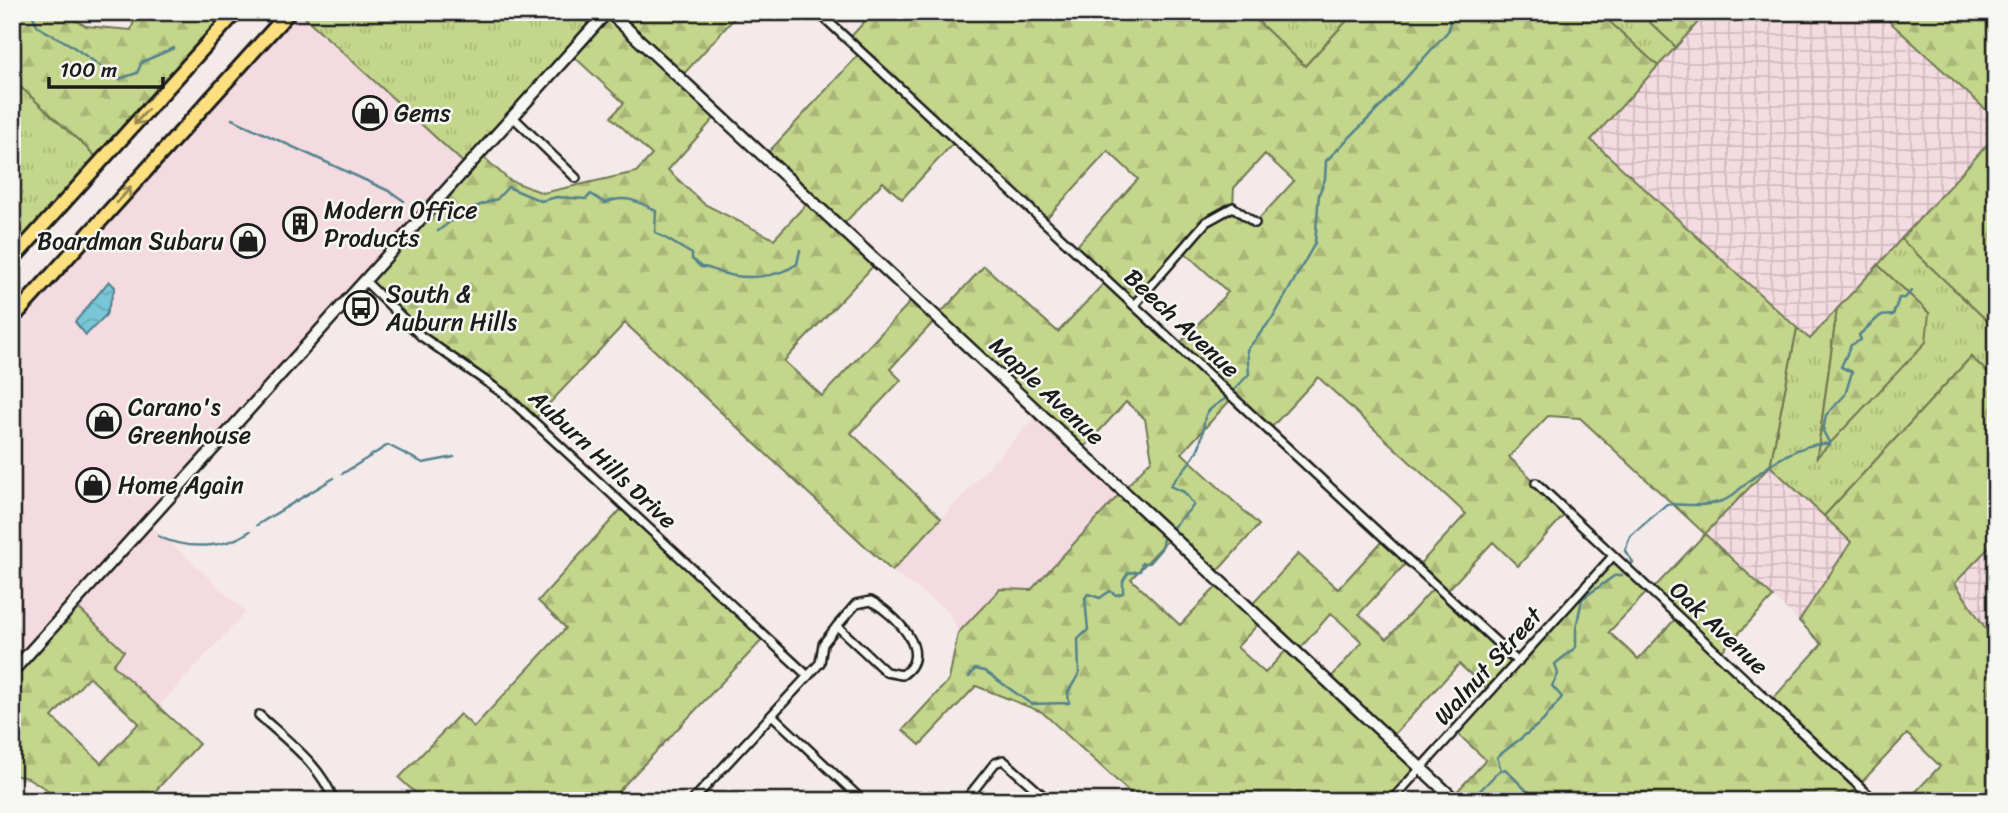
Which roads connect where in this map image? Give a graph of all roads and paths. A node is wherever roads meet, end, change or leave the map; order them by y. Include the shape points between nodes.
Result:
1 (236, 12) edge
2 (289, 12) edge
3 (608, 12) edge
4 (818, 12) edge
5 (513, 117) junction
6 (576, 178) dead end
7 (1255, 223) dead end
8 (12, 260) edge
9 (365, 281) junction
10 (1134, 305) junction
11 (12, 319) edge
12 (1536, 484) dead end
13 (1613, 556) junction
14 (837, 626) junction
15 (1518, 662) junction
16 (12, 671) edge
17 (808, 676) junction
18 (259, 715) dead end
19 (772, 715) junction
20 (1421, 768) junction
21 (334, 801) edge
22 (692, 801) edge
23 (863, 801) edge
24 (965, 801) edge
25 (1049, 801) edge
26 (1391, 801) edge
27 (1456, 801) edge
28 (1875, 801) edge

1 -> 8 highway
11 -> 2 highway
3 - 5 street
3 - 20 street, Maple Avenue
4 - 10 street, Beech Avenue
5 - 6 street
5 - 9 street
7 - 10 street via 1233,207 1214,216
9 - 16 street
9 - 17 street, Auburn Hills Drive via 421,336 504,394
10 - 15 street, Beech Avenue
12 - 13 street, Oak Avenue
13 - 15 street, Walnut Street
13 - 28 street, Oak Avenue
14 - 14 street via 860,602 875,603 910,638 915,652 909,668 900,676 886,673
14 - 17 street via 823,644 820,663
15 - 20 street, Walnut Street
17 - 19 street
18 - 21 street via 314,767
19 - 22 street
19 - 23 street
20 - 26 street, Walnut Street
20 - 27 street, Maple Avenue
24 - 25 street via 995,762 1003,760

